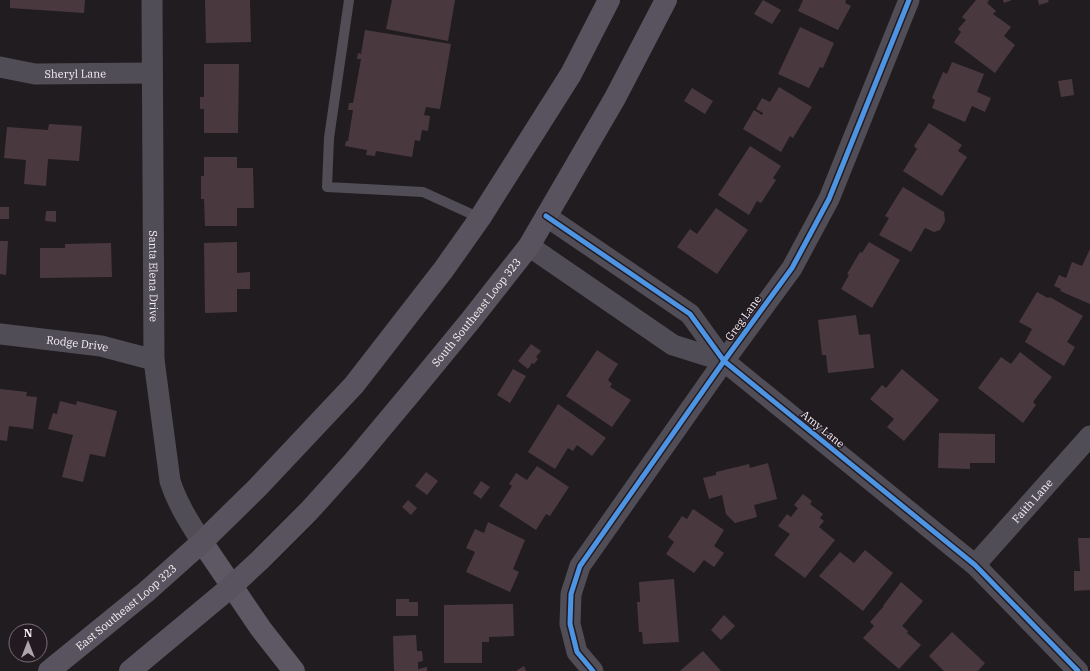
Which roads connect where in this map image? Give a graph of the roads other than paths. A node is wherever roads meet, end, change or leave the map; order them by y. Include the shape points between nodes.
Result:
1 (152, 0) edge
2 (349, 0) edge
3 (609, 0) edge
4 (666, 0) edge
5 (909, 0) edge
6 (0, 67) edge
7 (152, 73) junction
8 (546, 216) junction
9 (480, 218) junction
10 (529, 246) junction
11 (0, 334) edge
12 (154, 360) junction
13 (724, 361) junction
14 (1090, 436) edge
15 (202, 542) junction
16 (975, 565) junction
17 (232, 586) junction
18 (49, 671) edge
19 (130, 671) edge
20 (294, 671) edge
21 (593, 671) edge
22 (1078, 671) edge

1 - 7 street, Santa Elena Drive
2 - 9 lane via 329,138 327,187 423,192
3 - 9 highway via 571,74
4 - 8 highway, South Southeast Loop 323 via 615,98
5 - 13 street, Greg Lane via 829,199 792,268
6 - 7 street, Sheryl Lane via 35,74
7 - 12 street, Santa Elena Drive
8 - 10 highway, South Southeast Loop 323
8 - 13 street, Amy Lane via 690,314
9 - 15 highway via 444,270 354,385 263,482
10 - 13 street, Amy Lane via 673,345
10 - 17 highway, South Southeast Loop 323 via 354,461 309,511
11 - 12 street, Rodge Drive via 101,346
12 - 15 street, Santa Elena Drive via 170,481 183,512
13 - 16 street, Amy Lane
13 - 21 street, Greg Lane via 580,566 571,594 570,624 577,652
14 - 16 street, Faith Lane
15 - 17 main road
15 - 18 highway, East Southeast Loop 323 via 146,592
16 - 22 street, Amy Lane
17 - 19 highway
17 - 20 main road

